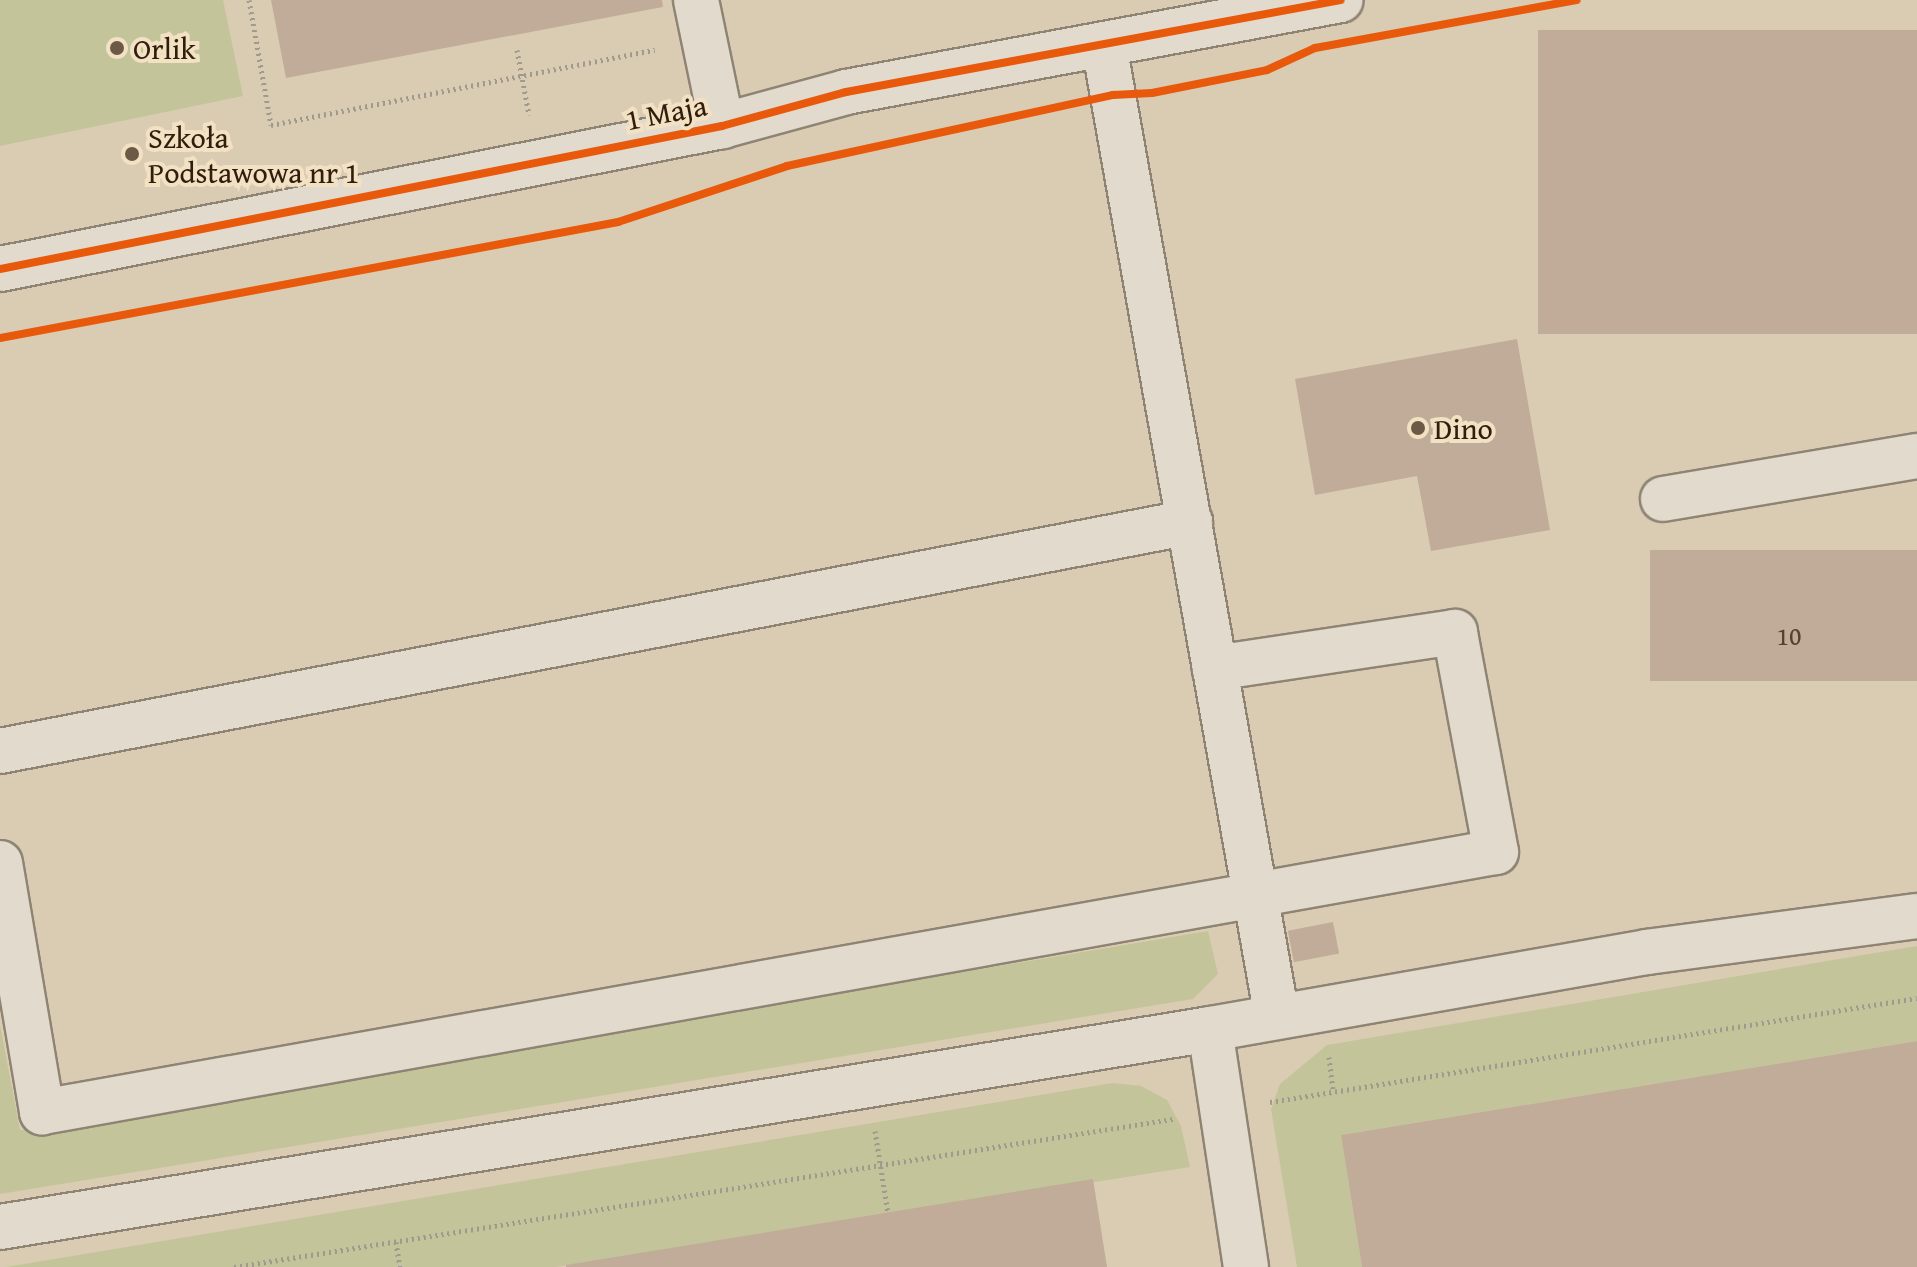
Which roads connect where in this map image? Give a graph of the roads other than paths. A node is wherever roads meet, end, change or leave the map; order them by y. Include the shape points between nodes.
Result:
1 (1341, 0) edge
2 (700, 20) edge
3 (1104, 45) junction
4 (722, 126) junction
5 (0, 269) edge
6 (1917, 456) edge
7 (1663, 499) dead end
8 (1190, 522) junction
9 (1215, 668) junction
10 (0, 751) edge
11 (0, 863) edge
12 (1255, 894) junction
13 (1917, 916) edge
14 (1277, 1017) junction
15 (1210, 1029) junction
16 (0, 1227) edge
17 (1246, 1267) edge

1 - 3 street, 1 Maja
2 - 4 street
3 - 4 street, 1 Maja via 846,92
3 - 8 street
4 - 5 street, 1 Maja
6 - 7 street
8 - 9 street
8 - 10 street
9 - 12 street
9 - 12 street via 1455,632 1496,852
11 - 12 street via 42,1112
12 - 14 street
13 - 14 street via 1647,952
14 - 15 street
15 - 16 street
15 - 17 street

